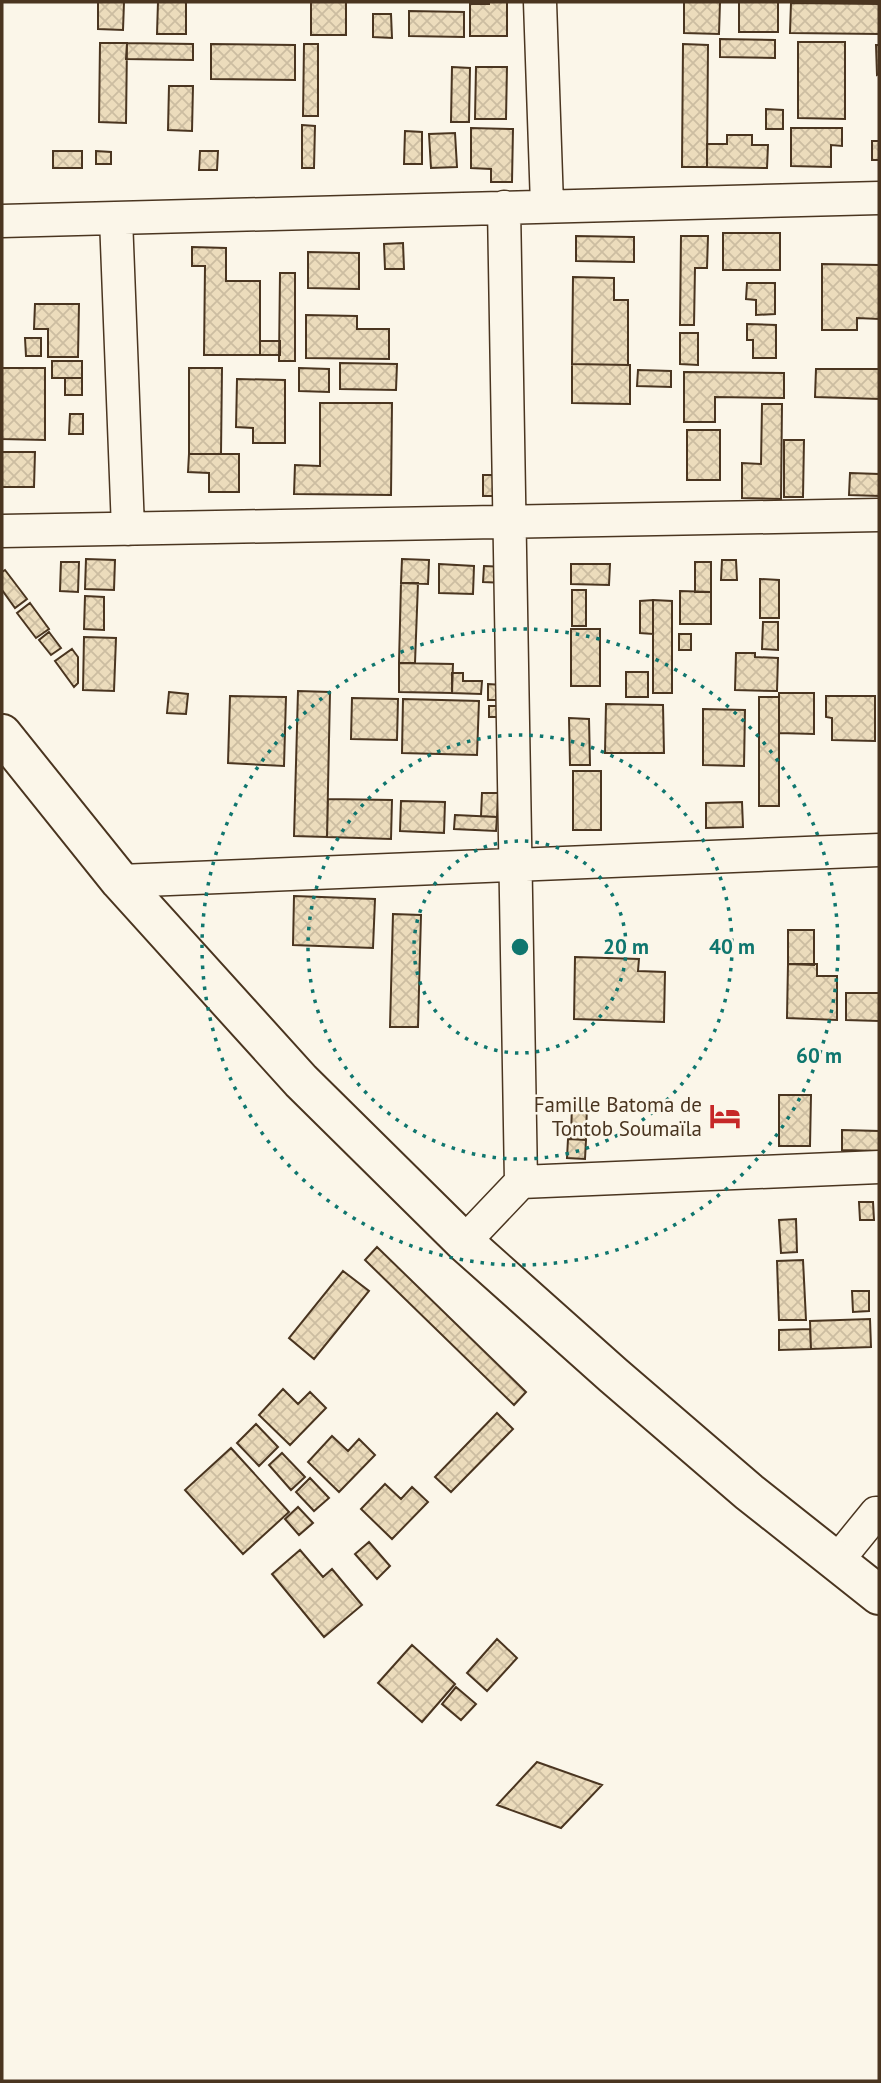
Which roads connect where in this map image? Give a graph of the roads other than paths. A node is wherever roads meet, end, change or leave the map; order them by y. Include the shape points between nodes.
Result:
1 (540, 2) edge
2 (879, 198) edge
3 (547, 205) junction
4 (504, 207) junction
5 (117, 218) junction
6 (2, 221) edge
7 (879, 515) edge
8 (509, 522) junction
9 (128, 529) junction
10 (2, 531) edge
11 (2, 734) edge
12 (879, 850) edge
13 (516, 865) junction
14 (120, 881) junction
15 (879, 1167) edge
16 (521, 1182) junction
17 (464, 1242) junction
18 (879, 1513) edge
19 (837, 1561) junction
20 (879, 1595) edge

1 - 3 street
2 - 3 street
3 - 4 street
4 - 5 street
4 - 8 street
5 - 6 street
5 - 9 street
7 - 8 street
8 - 9 street
8 - 13 street
9 - 10 street
11 - 14 main road
12 - 13 street
13 - 14 street
13 - 16 street
14 - 17 main road via 302,1081
15 - 16 street
16 - 17 street
17 - 19 main road via 749,1492
18 - 19 street
19 - 20 main road

